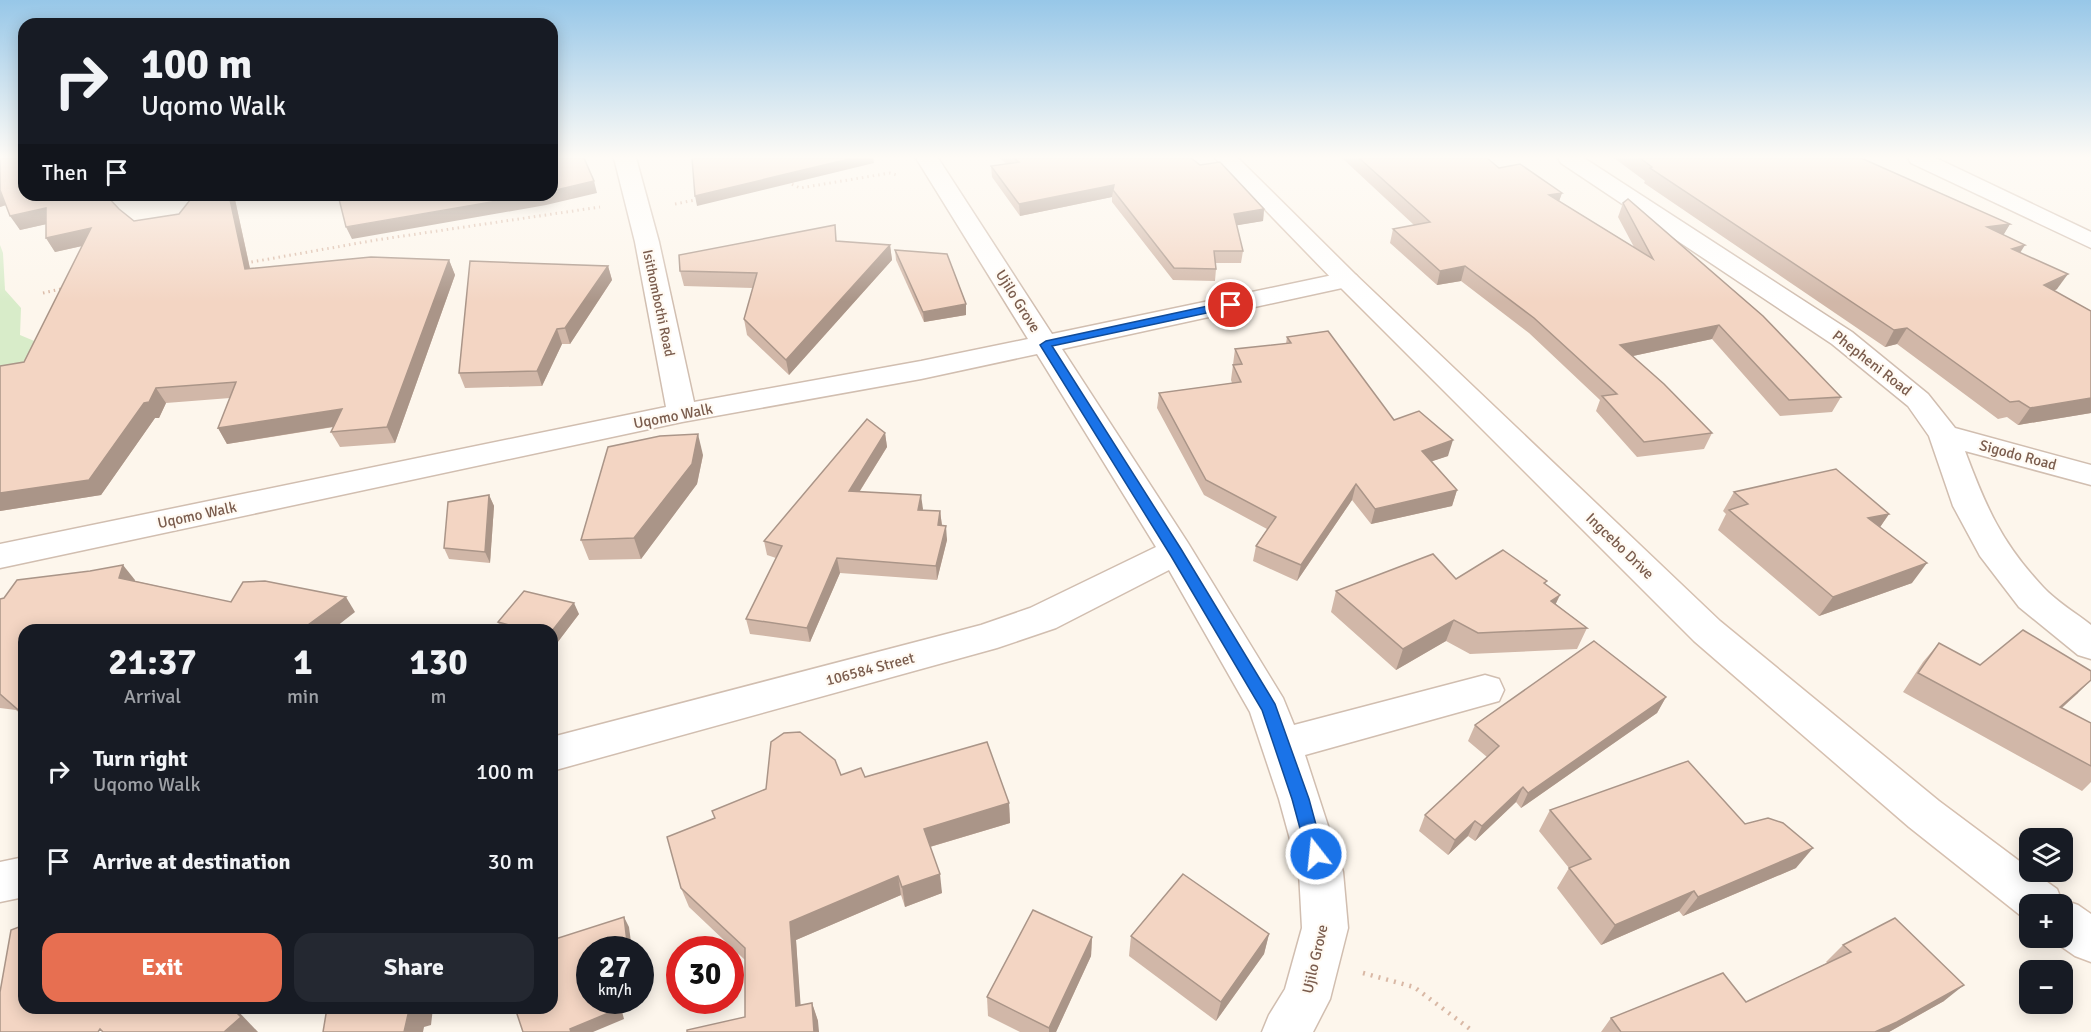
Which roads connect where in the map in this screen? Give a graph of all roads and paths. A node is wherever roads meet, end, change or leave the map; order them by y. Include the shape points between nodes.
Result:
1 (114, 206) edge
2 (645, 206) edge
3 (959, 206) edge
4 (1274, 206) edge
5 (1642, 206) edge
6 (2019, 206) edge
7 (638, 207) junction
8 (117, 213) edge
9 (2091, 241) edge
10 (238, 264) edge
11 (1347, 280) junction
12 (72, 286) edge
13 (44, 293) dead end
14 (1046, 345) junction
15 (682, 413) junction
16 (1944, 435) junction
17 (2091, 475) edge
18 (1176, 552) junction
19 (0, 556) edge
20 (2091, 645) edge
21 (1485, 690) dead end
22 (1283, 745) junction
23 (558, 752) edge
24 (18, 878) edge
25 (0, 882) edge
26 (2028, 894) edge
27 (2073, 928) edge
28 (2091, 940) edge
29 (1316, 959) junction
30 (1286, 1032) edge
31 (1474, 1032) edge

1 - 8 path
2 - 7 path
3 - 14 street, Ujilo Grove
4 - 11 street, Ingcebo Drive
5 - 16 street, Phepheni Road via 1842,338 1918,400
6 - 9 street
7 - 10 path via 376,240
7 - 15 street, Isithombothi Road
11 - 14 street, Uqomo Walk
11 - 26 street, Ingcebo Drive via 1737,658 1924,814
12 - 13 path
14 - 15 street, Uqomo Walk
14 - 18 street, Ujilo Grove
15 - 19 street, Uqomo Walk
16 - 17 street, Sigodo Road
16 - 20 street, Phepheni Road via 1969,506 1992,548 2032,598
18 - 22 street, Ujilo Grove via 1269,709
18 - 23 street, 106584 Street via 1043,618 984,638
21 - 22 street
22 - 29 street, Ujilo Grove via 1321,872 1325,928
24 - 25 street
27 - 28 street
29 - 30 street, Ujilo Grove via 1306,999
29 - 31 path via 1414,987

